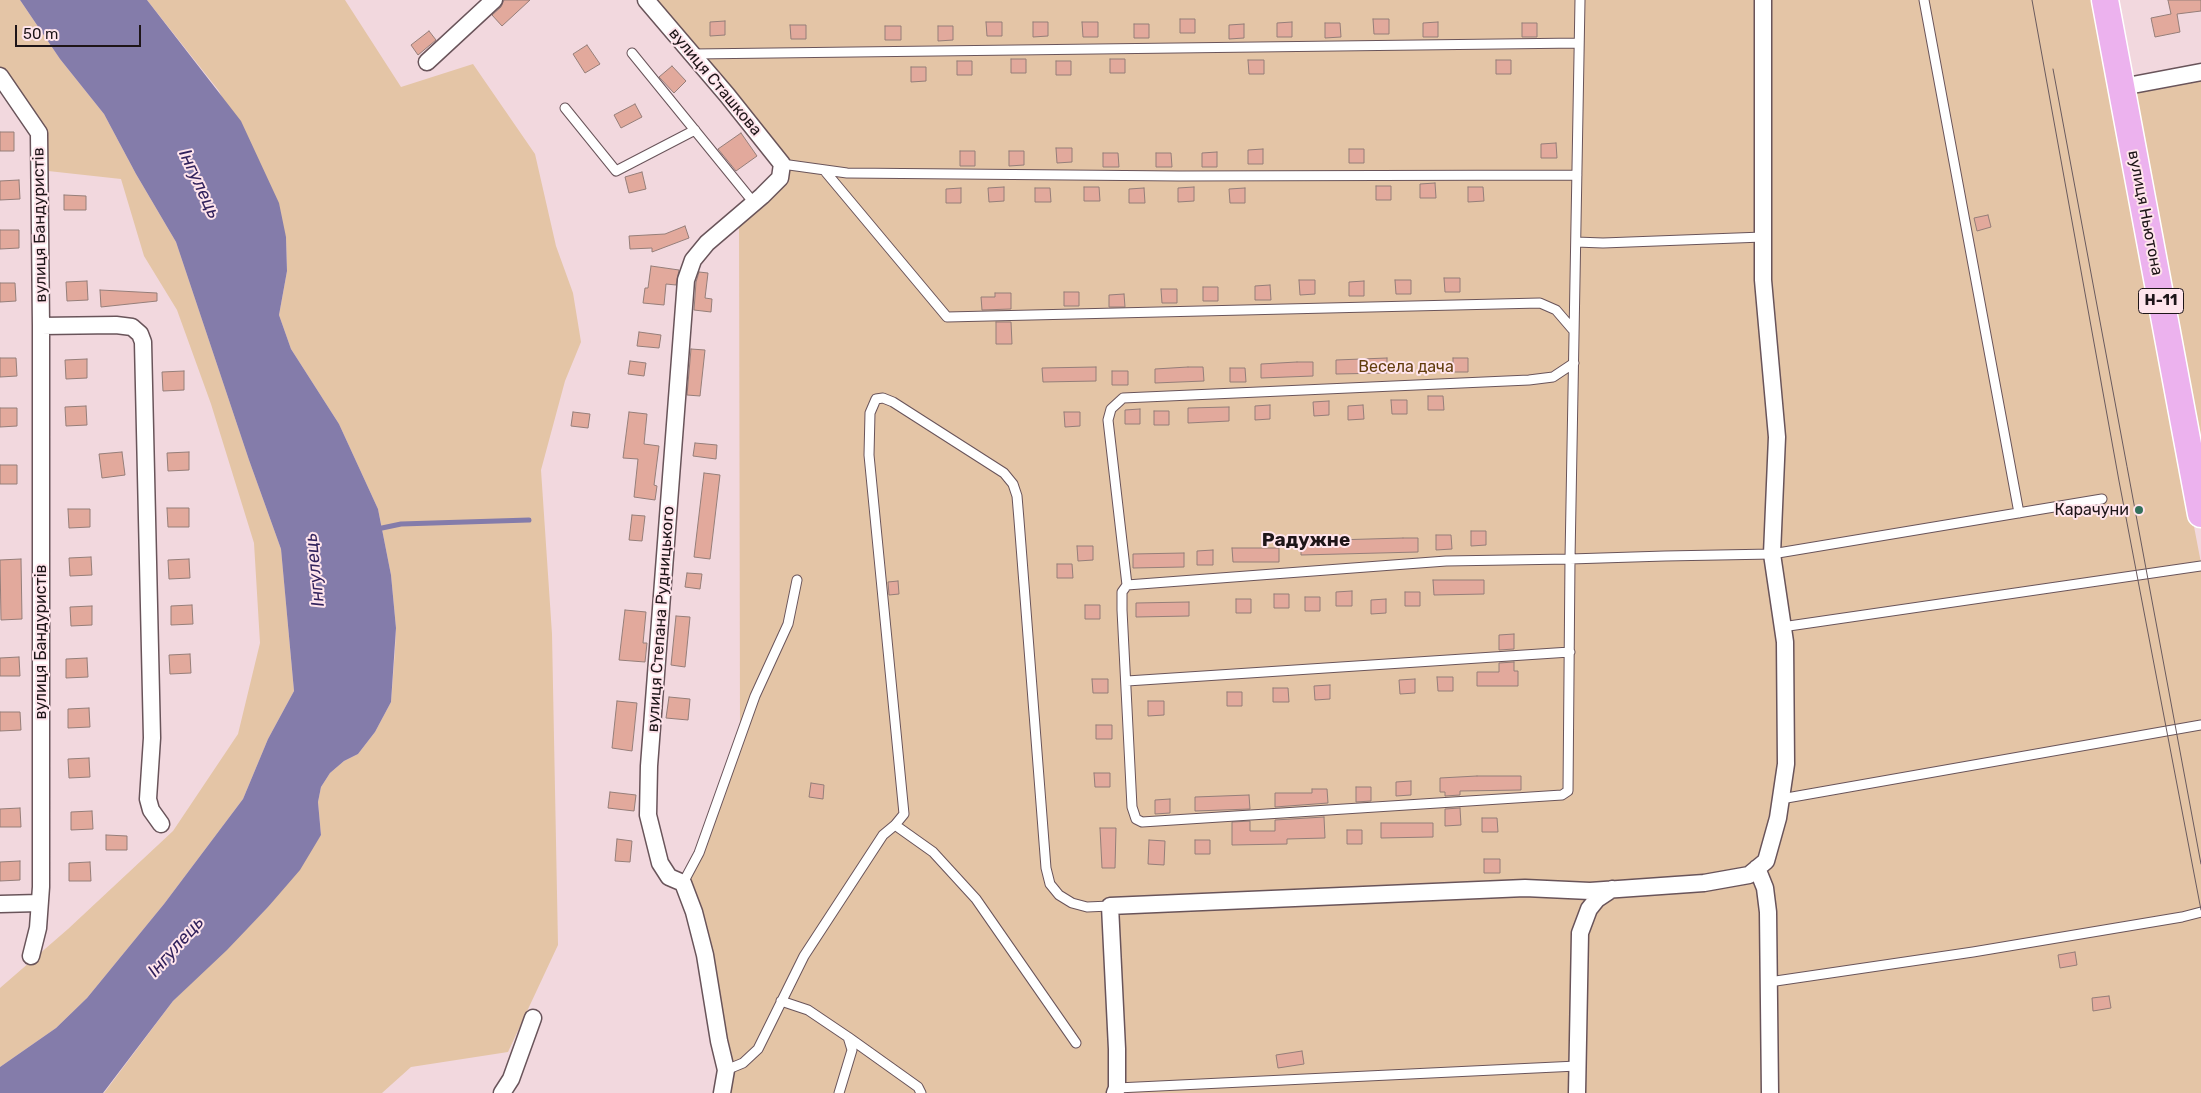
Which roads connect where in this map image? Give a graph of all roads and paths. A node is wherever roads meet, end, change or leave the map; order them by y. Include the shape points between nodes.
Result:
1 (494, 0) edge
2 (646, 0) edge
3 (1580, 0) edge
4 (1763, 0) edge
5 (1924, 0) edge
6 (2105, 0) edge
7 (1579, 43) junction
8 (632, 53) dead end
9 (694, 54) junction
10 (427, 62) dead end
11 (2201, 72) edge
12 (0, 76) edge
13 (2122, 87) junction
14 (565, 108) dead end
15 (695, 130) junction
16 (782, 164) junction
17 (824, 170) junction
18 (1577, 175) junction
19 (754, 203) junction
20 (1763, 238) junction
21 (1576, 242) junction
22 (41, 326) junction
23 (1574, 331) junction
24 (1574, 363) junction
25 (2102, 499) dead end
26 (2020, 513) junction
27 (2201, 514) edge
28 (1772, 554) junction
29 (1570, 558) junction
30 (2201, 566) edge
31 (797, 580) dead end
32 (1127, 585) junction
33 (1782, 627) junction
34 (1570, 652) junction
35 (1127, 681) junction
36 (2201, 725) edge
37 (1781, 800) junction
38 (161, 824) dead end
39 (896, 825) junction
40 (1757, 868) junction
41 (683, 883) junction
42 (1612, 889) junction
43 (39, 903) junction
44 (0, 904) edge
45 (1110, 906) junction
46 (2201, 912) edge
47 (31, 956) dead end
48 (1769, 982) junction
49 (781, 1001) junction
50 (533, 1018) dead end
51 (848, 1037) junction
52 (1076, 1043) dead end
53 (1577, 1066) junction
54 (726, 1070) junction
55 (1116, 1091) edge
56 (502, 1093) edge
57 (722, 1093) edge
58 (839, 1093) edge
59 (922, 1093) edge
60 (1576, 1093) edge
61 (1770, 1093) edge

1 - 10 street
2 - 9 street, вулиця Сташкова
3 - 7 lane
4 - 20 street
5 - 26 lane
6 - 13 main road, вулиця Ньютона / Н-11
7 - 9 lane
7 - 18 lane
8 - 15 lane
9 - 16 street, вулиця Сташкова
11 - 13 street
12 - 22 street, вулиця Бандуристів via 38,133
13 - 27 main road, вулиця Ньютона / Н-11
14 - 15 lane via 616,171
15 - 19 lane
16 - 17 lane
16 - 19 street, вулиця Степана Рудницького via 780,178
17 - 18 lane via 847,173 1159,176
17 - 23 lane via 948,317 1540,303 1556,310
18 - 21 lane
19 - 41 street, вулиця Степана Рудницького via 707,243 693,260 686,280 648,815 660,863 669,877
20 - 21 lane
20 - 28 street via 1763,280 1777,437
21 - 23 lane
22 - 38 street, вулиця Бандуристів via 132,327 143,342 152,738 148,799
22 - 43 street, вулиця Бандуристів
23 - 24 lane
24 - 29 lane
24 - 32 lane via 1553,377 1529,380 1123,398 1111,409 1108,420
25 - 26 lane
26 - 28 lane
28 - 29 lane
28 - 33 street
29 - 32 lane via 1446,561
29 - 34 lane
30 - 33 lane
31 - 41 lane via 788,624 755,696 699,853
32 - 35 lane via 1122,592 1122,610
33 - 37 street via 1785,642 1786,764
34 - 35 lane
34 - 35 lane via 1568,791 1562,795 1142,822 1136,818 1132,807
36 - 37 lane
37 - 40 street via 1766,861
39 - 45 lane via 904,814 869,455 870,413 876,399 883,398 1004,473 1013,484 1017,496 1046,868 1050,884 1072,903 1087,907
39 - 49 lane via 883,835 871,852 804,956
39 - 52 lane via 933,852 976,899
40 - 42 street via 1750,875 1736,879
40 - 48 street via 1765,888 1768,912
41 - 54 street via 705,955
42 - 45 street via 1525,888
42 - 53 street via 1589,909 1580,933
43 - 44 street
43 - 47 street, вулиця Бандуристів via 38,928
45 - 55 street
46 - 48 lane via 1983,951
48 - 61 street
49 - 51 lane via 808,1010
49 - 54 lane via 758,1049 743,1063
50 - 56 street
51 - 58 lane via 852,1050
51 - 59 lane
53 - 55 lane
53 - 60 street
54 - 57 street

